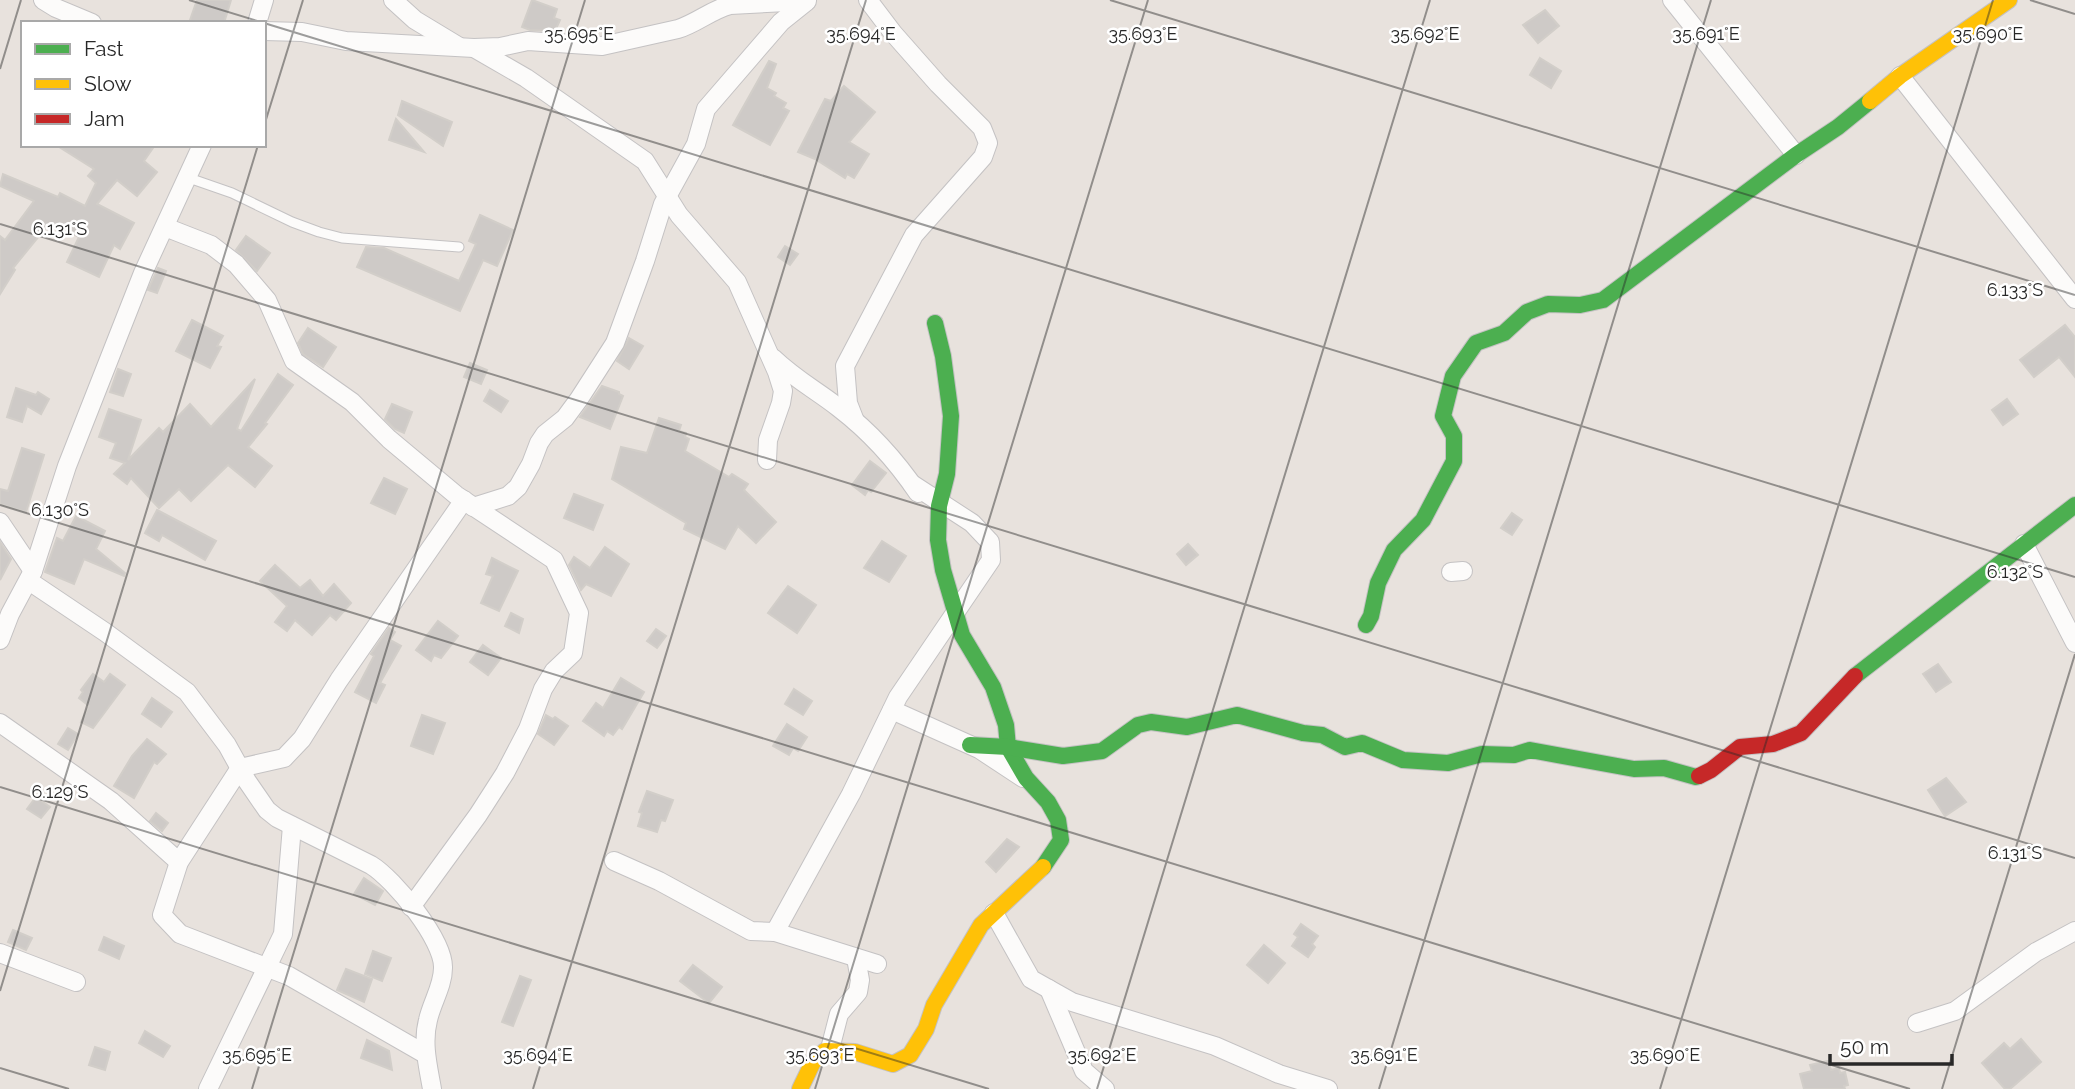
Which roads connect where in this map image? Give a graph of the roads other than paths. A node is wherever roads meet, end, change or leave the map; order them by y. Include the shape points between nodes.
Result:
1 (43, 0) edge
2 (264, 0) edge
3 (393, 0) edge
4 (868, 0) edge
5 (1672, 0) edge
6 (808, 1) edge
7 (2000, 2) edge
8 (87, 21) edge
9 (258, 21) edge
10 (266, 31) edge
11 (468, 48) junction
12 (1900, 76) junction
13 (201, 147) edge
14 (1796, 155) junction
15 (186, 177) junction
16 (666, 198) junction
17 (165, 227) junction
18 (459, 247) dead end
19 (2075, 299) edge
20 (935, 323) dead end
21 (770, 354) junction
22 (855, 422) junction
23 (767, 460) dead end
24 (912, 484) junction
25 (468, 503) junction
26 (939, 503) junction
27 (2075, 505) edge
28 (0, 522) edge
29 (938, 522) junction
30 (2024, 544) junction
31 (31, 576) junction
32 (955, 611) junction
33 (5, 615) edge
34 (1366, 625) dead end
35 (0, 640) edge
36 (2075, 643) edge
37 (892, 710) junction
38 (0, 723) edge
39 (970, 745) junction
40 (1008, 747) junction
41 (240, 768) junction
42 (1032, 784) junction
43 (292, 826) junction
44 (614, 861) dead end
45 (178, 862) junction
46 (411, 907) junction
47 (994, 913) junction
48 (775, 932) junction
49 (2075, 932) edge
50 (0, 953) edge
51 (856, 958) junction
52 (877, 964) dead end
53 (267, 967) junction
54 (76, 982) dead end
55 (1049, 989) junction
56 (1917, 1023) dead end
57 (830, 1049) junction
58 (425, 1054) junction
59 (208, 1089) edge
60 (432, 1089) edge
61 (800, 1089) edge
62 (1105, 1089) edge
63 (1328, 1089) edge

1 - 8 street
2 - 9 street
3 - 11 street via 415,20
4 - 22 street via 938,84 982,128 988,143 983,158 914,235 845,366 848,403
5 - 14 street
6 - 11 street via 730,5 690,25 613,44 528,41
6 - 16 street via 773,31 706,108 696,144
7 - 12 street
10 - 11 street
11 - 16 street via 537,85 645,161
12 - 14 street
12 - 19 street
13 - 15 street
14 - 34 street via 1603,300 1548,304 1527,312 1504,333 1476,343 1453,376 1443,416 1454,436 1454,461 1423,520 1394,550
15 - 17 street
15 - 18 lane via 331,235
16 - 21 street via 737,282
16 - 25 street via 615,343 565,418 545,433 508,496
17 - 25 street via 211,245 236,264 267,300 294,361 352,402 389,439
17 - 31 street via 67,466
20 - 26 street via 951,416 947,474
21 - 22 street via 793,377
21 - 23 street via 783,391 768,440
22 - 24 street
24 - 26 street
24 - 29 street
25 - 41 street via 338,680 302,739 284,758
25 - 46 street via 554,560 579,613 573,653 543,689 505,773
26 - 29 street
26 - 32 street via 972,523 990,541 991,560
27 - 30 street
28 - 31 street
29 - 32 street via 943,569
30 - 36 street
30 - 40 street via 1860,672 1801,733 1773,744 1740,747 1696,777 1664,768 1634,769 1530,750 1514,755 1482,754 1448,763 1403,760 1362,743 1345,747 1322,735 1237,715 1199,726 1138,724 1102,751 1063,756
31 - 33 street
31 - 41 street via 187,692
32 - 37 street
32 - 40 street via 962,635 993,687
33 - 35 street
37 - 39 street
37 - 48 street
38 - 45 street via 111,801
39 - 40 street
39 - 42 street
40 - 42 street
41 - 43 street via 267,810
41 - 45 street
42 - 47 street via 1058,820 1061,840 1042,869
43 - 46 street via 383,872
43 - 53 street via 283,934
44 - 48 street via 751,931
45 - 53 street via 162,915 180,934
46 - 58 street via 439,946 443,965 443,979 428,1020
47 - 55 street via 1031,979
47 - 57 street via 954,968 910,1055 894,1064
48 - 51 street
49 - 56 street via 2036,951 1955,1011
50 - 54 street
51 - 52 street
51 - 57 street via 858,992 839,1014
53 - 58 street via 328,996
53 - 59 street
55 - 62 street via 1084,1071
55 - 63 street via 1072,1002 1215,1046
57 - 61 street via 818,1055
58 - 60 street

